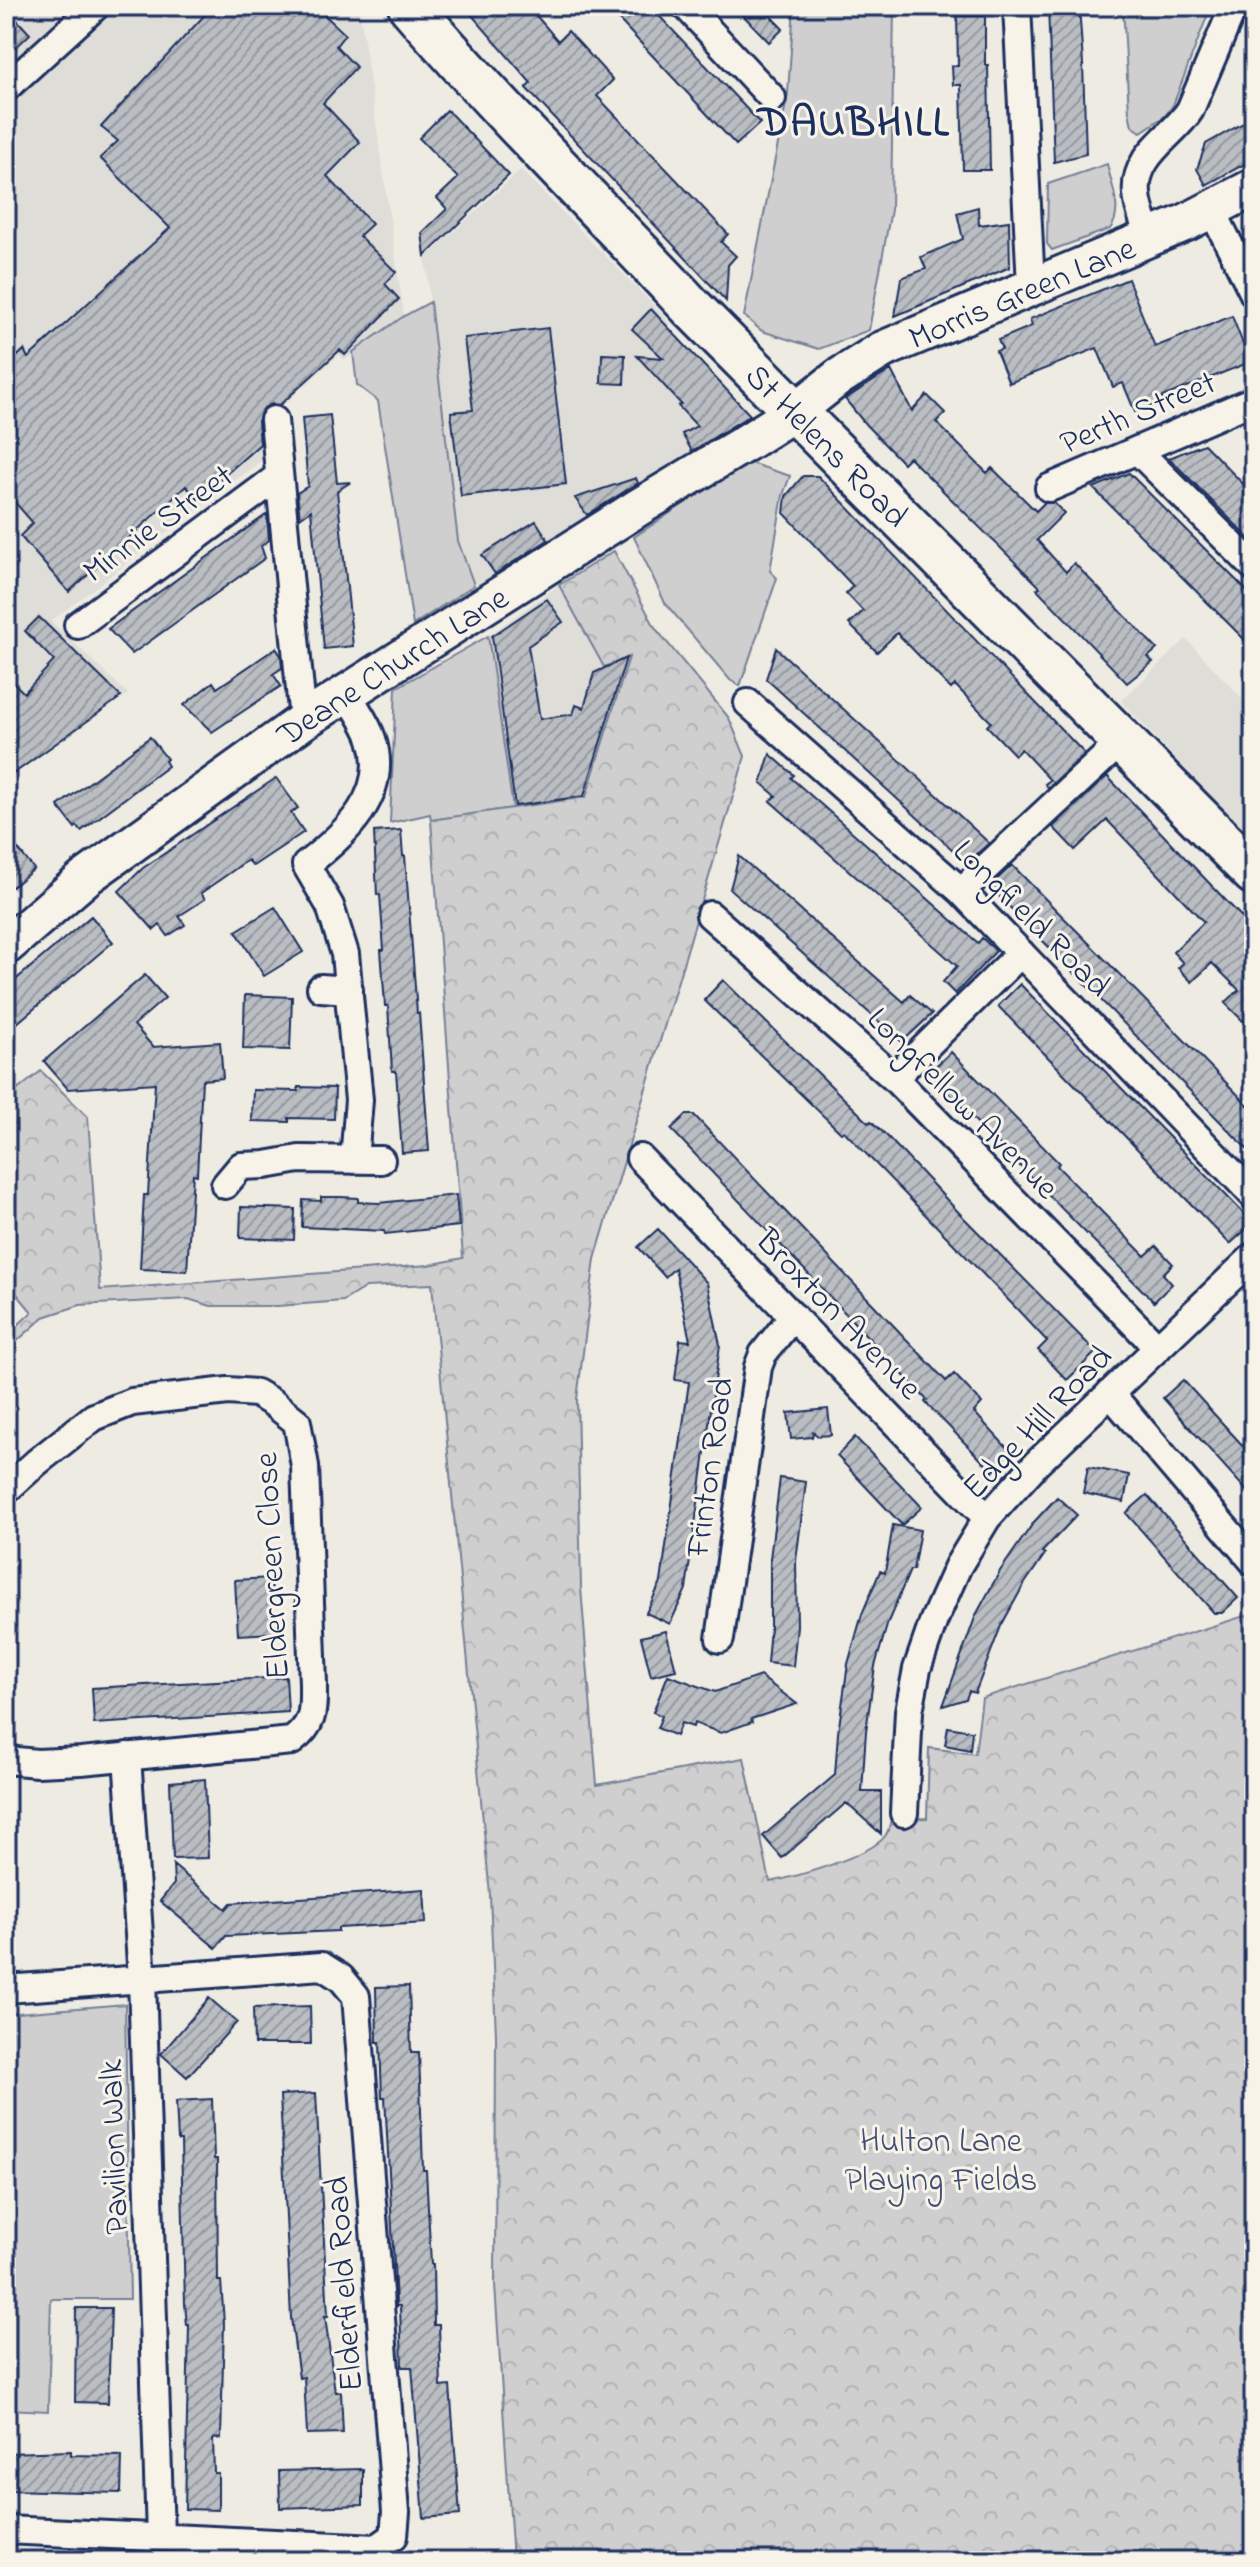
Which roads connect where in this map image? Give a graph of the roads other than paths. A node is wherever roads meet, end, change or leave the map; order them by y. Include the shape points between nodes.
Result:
1 (96, 6) edge
2 (410, 6) edge
3 (686, 6) edge
4 (1017, 6) edge
5 (1234, 6) edge
6 (6, 88) edge
7 (772, 98) dead end
8 (1254, 187) edge
9 (1212, 210) junction
10 (1149, 238) junction
11 (1031, 286) junction
12 (1254, 294) edge
13 (1254, 400) edge
14 (796, 411) junction
15 (274, 420) dead end
16 (1137, 450) junction
17 (279, 476) junction
18 (1049, 488) dead end
19 (1254, 567) edge
20 (78, 625) dead end
21 (348, 694) junction
22 (748, 703) dead end
23 (303, 721) junction
24 (1123, 740) junction
25 (1254, 873) edge
26 (961, 891) junction
27 (710, 915) dead end
28 (6, 946) edge
29 (1021, 953) junction
30 (321, 988) dead end
31 (349, 990) junction
32 (894, 1078) junction
33 (640, 1158) dead end
34 (354, 1160) junction
35 (381, 1160) dead end
36 (231, 1166) dead end
37 (1254, 1196) edge
38 (1254, 1256) edge
39 (793, 1316) junction
40 (1158, 1348) junction
41 (1110, 1393) junction
42 (6, 1490) edge
43 (987, 1518) junction
44 (1254, 1562) edge
45 (720, 1639) dead end
46 (127, 1756) junction
47 (6, 1760) edge
48 (904, 1813) dead end
49 (142, 1979) junction
50 (6, 1989) edge
51 (6, 2530) edge
52 (160, 2536) junction

1 - 6 street
2 - 14 main road, St Helens Road via 690,306
3 - 7 street
4 - 11 street
5 - 10 street via 1190,110 1142,164 1137,197
8 - 9 street, Morris Green Lane
9 - 10 street, Morris Green Lane
9 - 12 street
10 - 11 street, Morris Green Lane
11 - 14 street, Morris Green Lane via 882,350
13 - 16 street, Perth Street
14 - 21 street, Deane Church Lane
14 - 24 main road, St Helens Road
15 - 17 street
16 - 18 street, Perth Street
16 - 19 street
17 - 20 street, Minnie Street
17 - 23 street
21 - 23 street, Deane Church Lane
21 - 31 street via 371,737 371,790 354,823 306,865 330,906 345,954
22 - 26 street, Longfield Road
23 - 28 street, Deane Church Lane via 85,878
24 - 25 main road, St Helens Road
24 - 26 street
26 - 29 street, Longfield Road
27 - 32 street, Longfellow Avenue
29 - 32 street
29 - 37 street, Longfield Road
30 - 31 street
31 - 34 street via 359,1100
32 - 40 street, Longfellow Avenue
33 - 39 street, Broxton Avenue
34 - 35 street
34 - 36 street
38 - 40 street, Edge Hill Road
39 - 43 street, Broxton Avenue
39 - 45 street, Frinton Road via 758,1367
40 - 41 street, Edge Hill Road
41 - 43 street, Edge Hill Road
41 - 44 street
42 - 46 street, Eldergreen Close via 94,1417 132,1402 228,1391 256,1393 297,1422 305,1466 311,1637 313,1712 307,1729 292,1741
43 - 48 street, Edge Hill Road via 958,1566 917,1669 909,1711
46 - 47 street, Eldergreen Close via 37,1763
46 - 49 street, Pavilion Walk
49 - 50 street, Elderfield Road
49 - 52 street, Pavilion Walk
49 - 52 street, Elderfield Road via 322,1966 356,1996 396,2512 394,2536 377,2548
51 - 52 street, Elderfield Road

